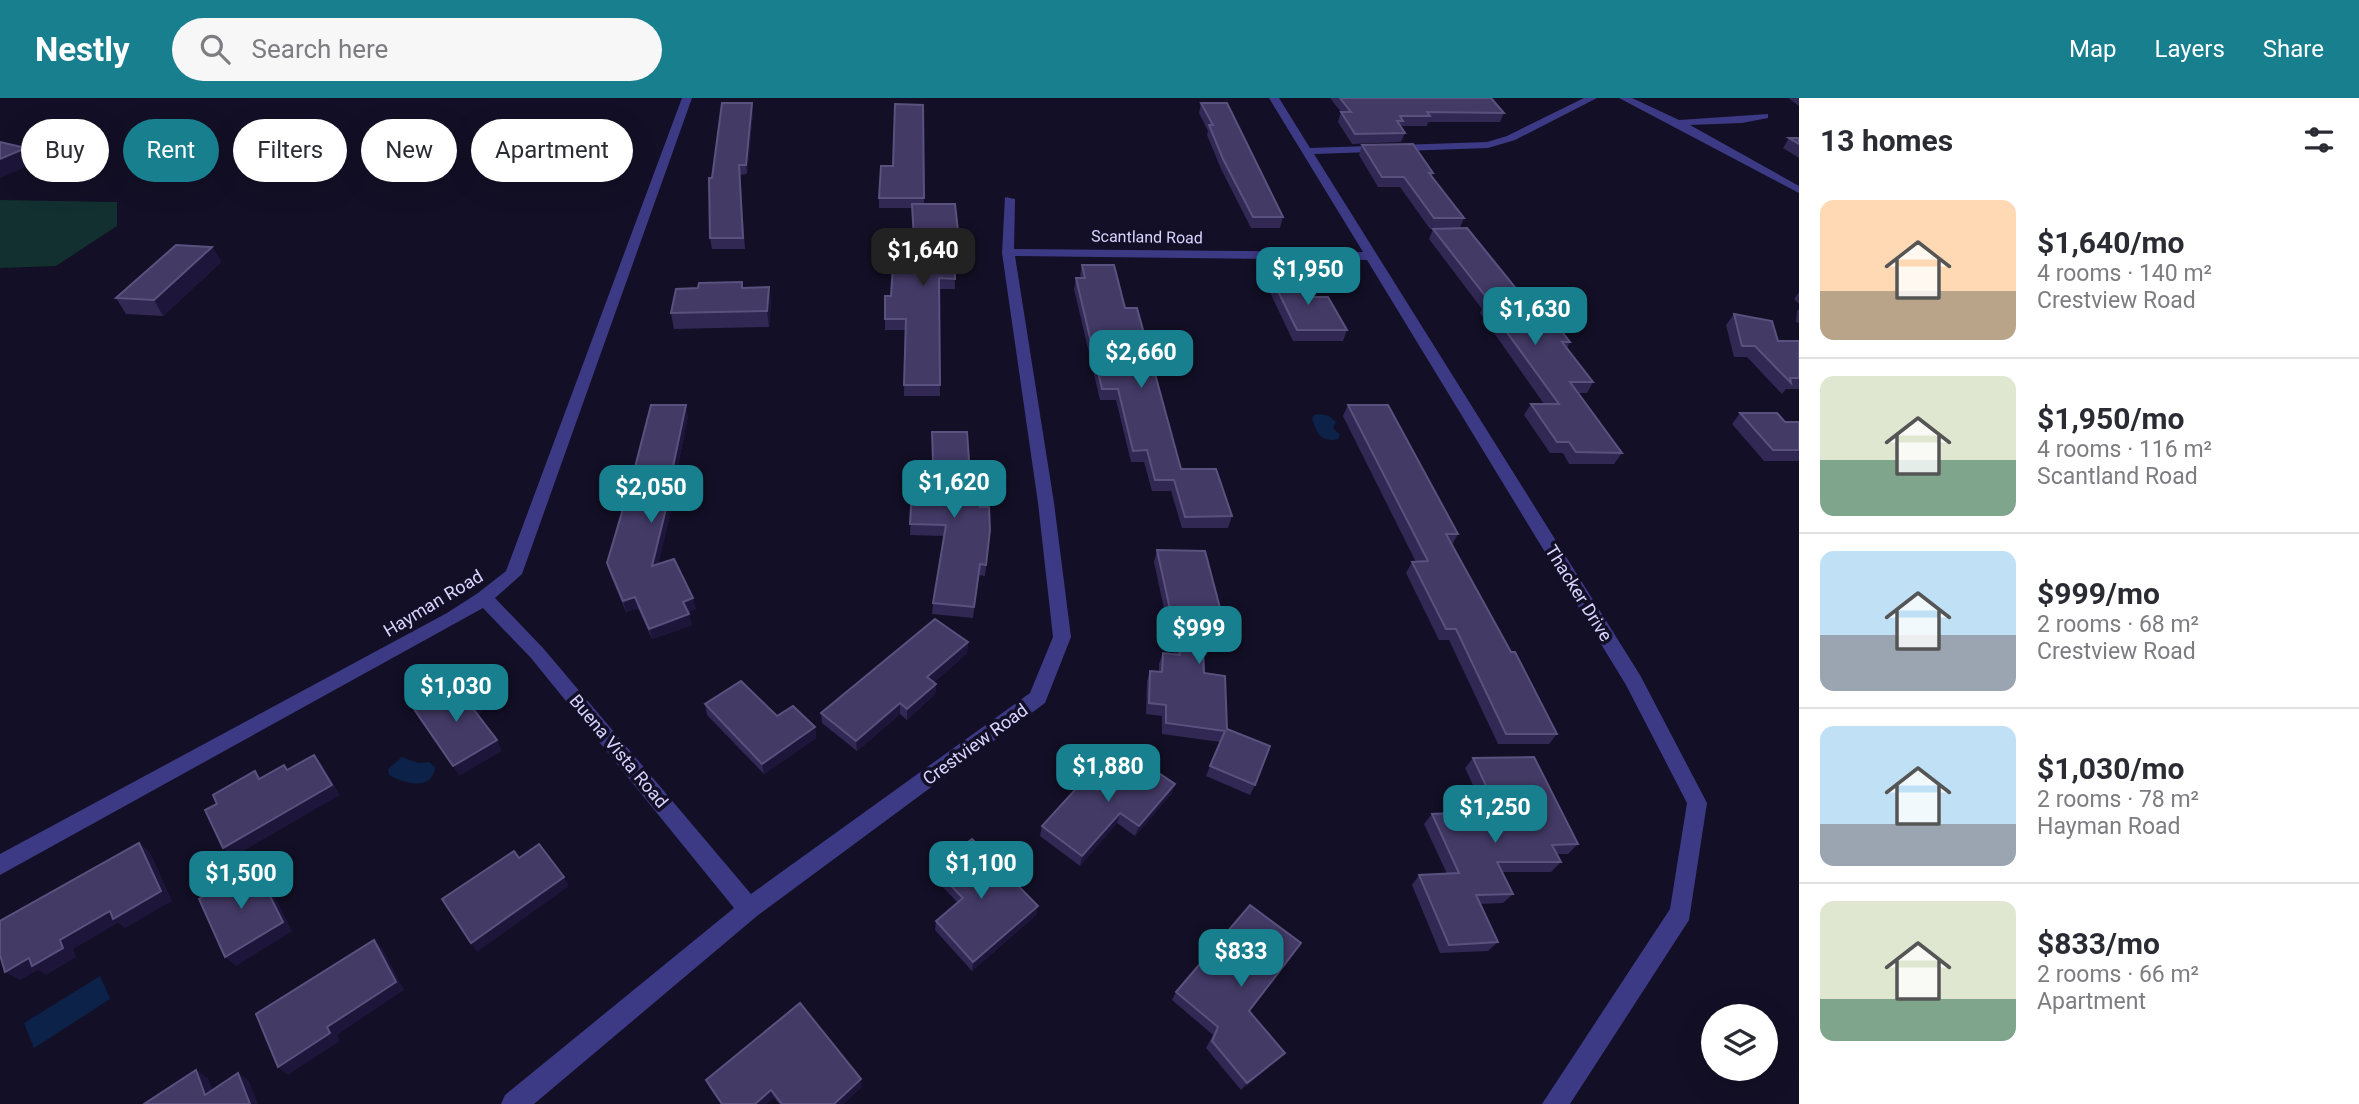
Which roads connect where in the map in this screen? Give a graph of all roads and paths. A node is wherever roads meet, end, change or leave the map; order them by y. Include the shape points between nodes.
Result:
1 (687, 98) edge
2 (1275, 98) edge
3 (1592, 98) edge
4 (1624, 98) edge
5 (1765, 116) dead end
6 (1678, 123) junction
7 (1306, 151) junction
8 (1799, 190) edge
9 (1009, 199) dead end
10 (1008, 253) junction
11 (1370, 256) junction
12 (484, 598) junction
13 (0, 865) edge
14 (749, 909) junction
15 (514, 1104) edge
16 (1555, 1104) edge

1 - 12 street, Hayman Road via 513,574
2 - 7 street, Thacker Drive
3 - 7 street via 1488,145
4 - 6 street
5 - 6 street
6 - 8 street
7 - 11 street, Thacker Drive
9 - 10 street, Crestview Road
10 - 11 street, Scantland Road
10 - 14 street, Crestview Road via 1062,637 1038,698
11 - 16 street, Thacker Drive via 1633,680 1697,803 1681,912
12 - 13 street, Hayman Road
12 - 14 street, Buena Vista Road via 537,653
14 - 15 street, Crestview Road

